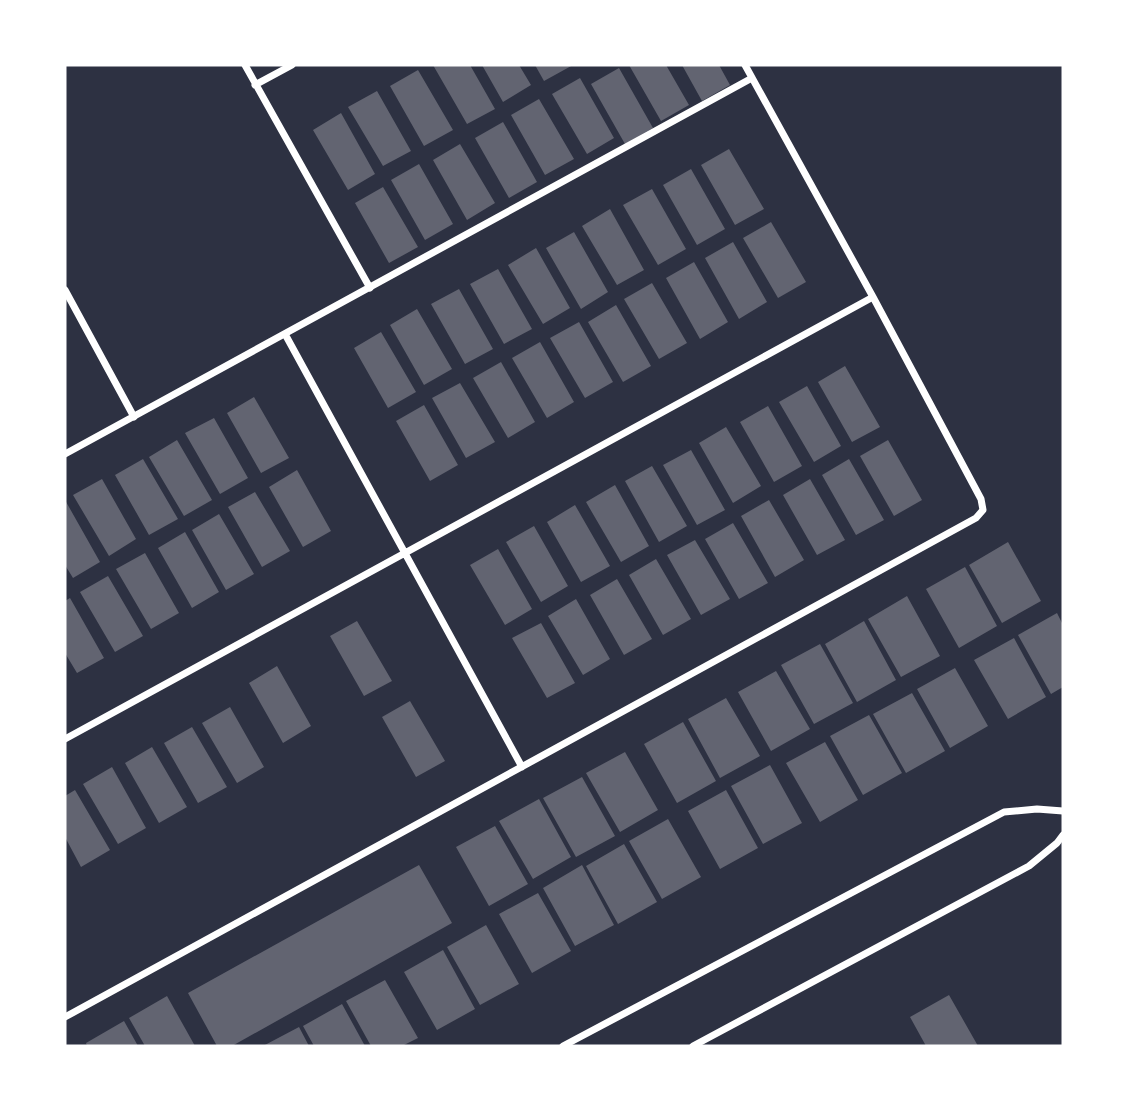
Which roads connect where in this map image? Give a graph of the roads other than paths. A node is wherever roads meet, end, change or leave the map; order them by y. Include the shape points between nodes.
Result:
1 (245, 65) edge
2 (292, 65) edge
3 (745, 65) edge
4 (752, 78) junction
5 (255, 85) junction
6 (370, 288) junction
7 (65, 290) edge
8 (873, 297) junction
9 (285, 334) junction
10 (134, 416) junction
11 (65, 454) edge
12 (405, 554) junction
13 (65, 739) edge
14 (522, 767) junction
15 (1063, 811) edge
16 (1063, 835) edge
17 (65, 1017) edge
18 (563, 1046) edge
19 (693, 1046) edge

1 - 5 street
2 - 5 street
3 - 4 street
4 - 6 street
4 - 8 street
5 - 6 street
6 - 9 street
7 - 10 street
8 - 12 street
8 - 14 street via 983,510 976,518
9 - 10 street
9 - 12 street
10 - 11 street
12 - 13 street
12 - 14 street
14 - 17 street
15 - 18 street via 1004,812
16 - 19 street via 1029,866

